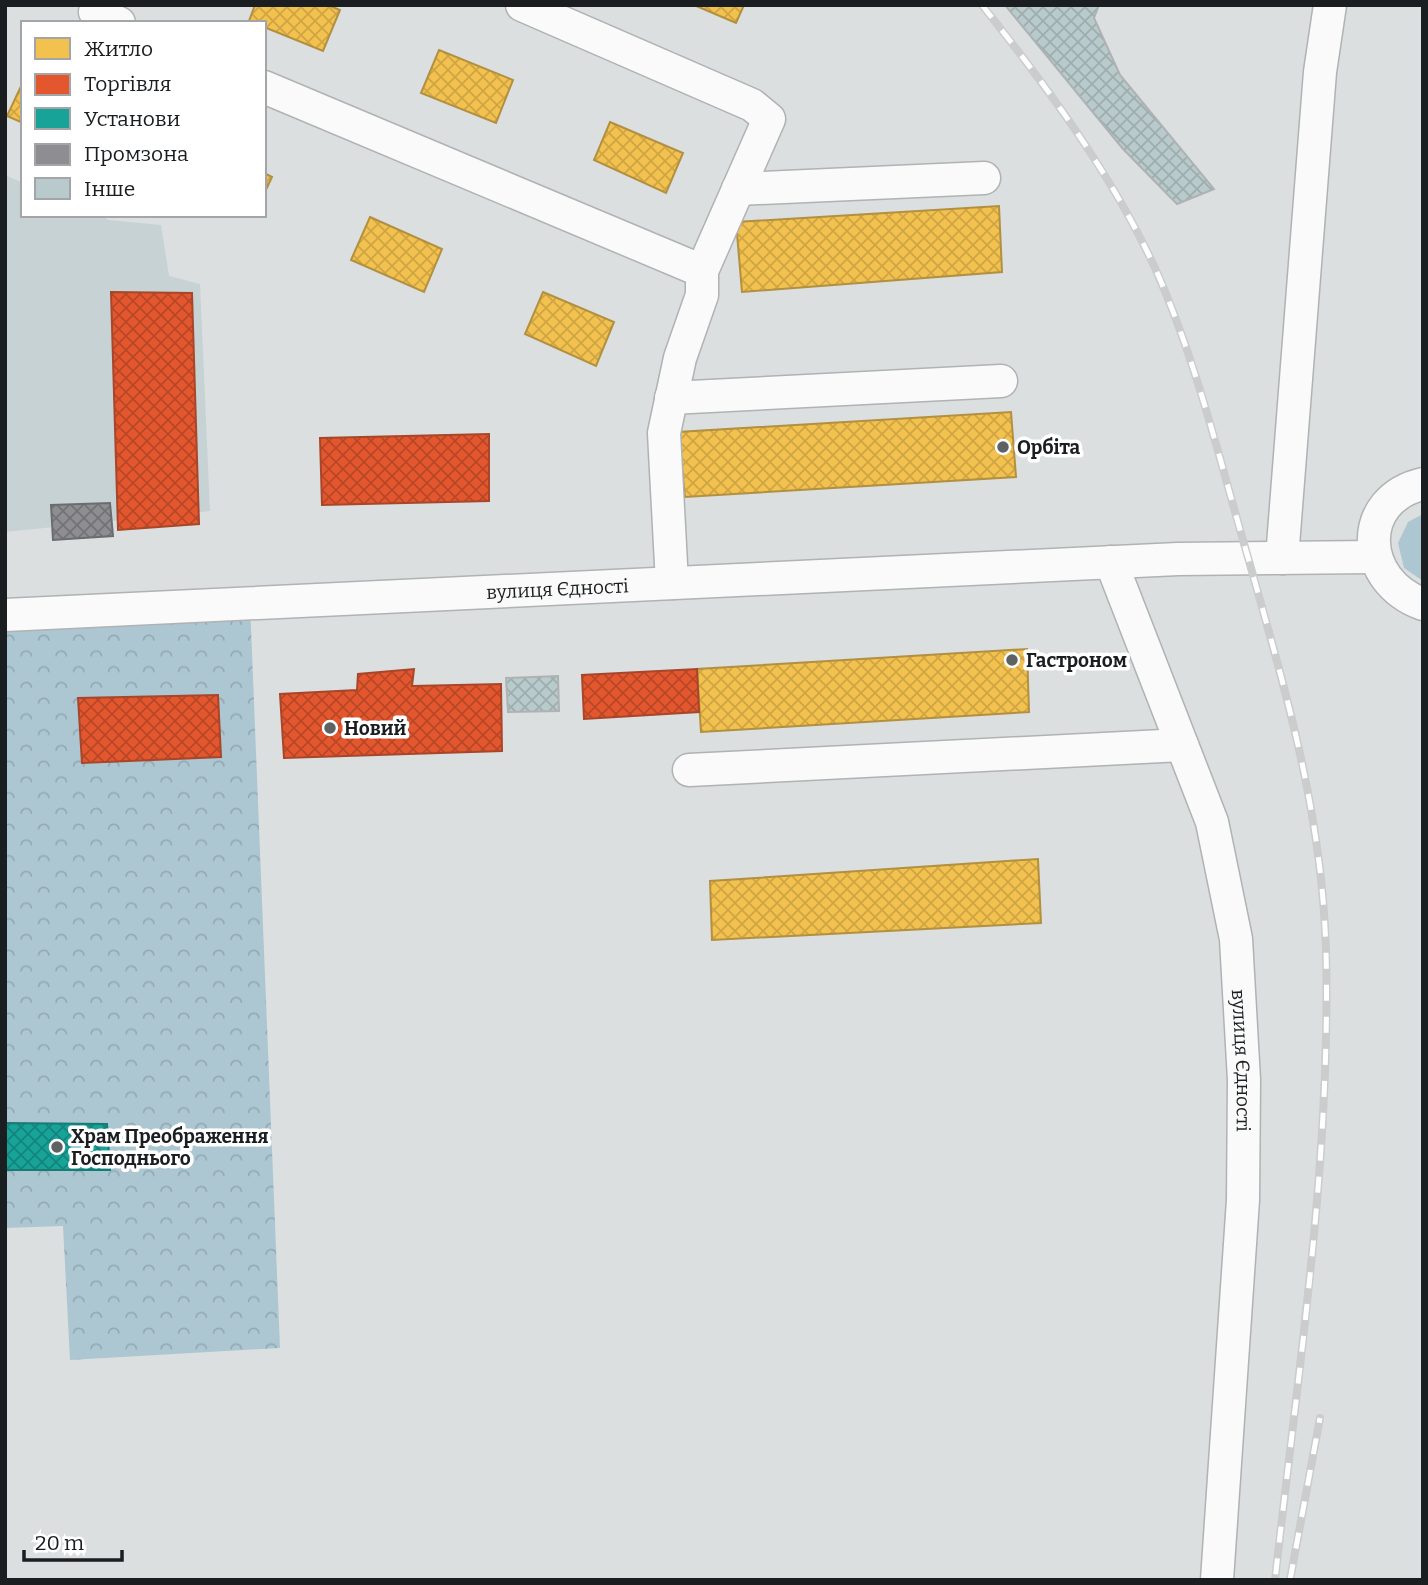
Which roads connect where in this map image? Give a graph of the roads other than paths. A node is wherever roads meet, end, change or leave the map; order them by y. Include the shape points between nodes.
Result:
1 (522, 5) edge
2 (1330, 5) edge
3 (266, 89) edge
4 (984, 178) dead end
5 (738, 189) junction
6 (702, 271) junction
7 (1001, 380) dead end
8 (671, 398) junction
9 (1423, 484) edge
10 (1375, 557) junction
11 (1282, 558) junction
12 (1111, 562) junction
13 (672, 583) junction
14 (1423, 604) edge
15 (5, 615) edge
16 (1182, 744) junction
17 (689, 770) dead end
18 (1217, 1580) edge

1 - 5 street via 752,105 769,119
2 - 11 street via 1320,72
3 - 6 street
4 - 5 street
5 - 6 street
6 - 8 street via 702,295
7 - 8 street
8 - 13 street via 664,433
9 - 10 street via 1393,498 1380,516 1374,536
10 - 11 street, вулиця Єдності
10 - 14 street via 1387,582 1402,596
11 - 12 street, вулиця Єдності
12 - 13 street, вулиця Єдності
12 - 16 street, вулиця Єдності
13 - 15 street, вулиця Єдності
16 - 17 street
16 - 18 street, вулиця Єдності via 1212,822 1236,939 1244,1080 1243,1200

